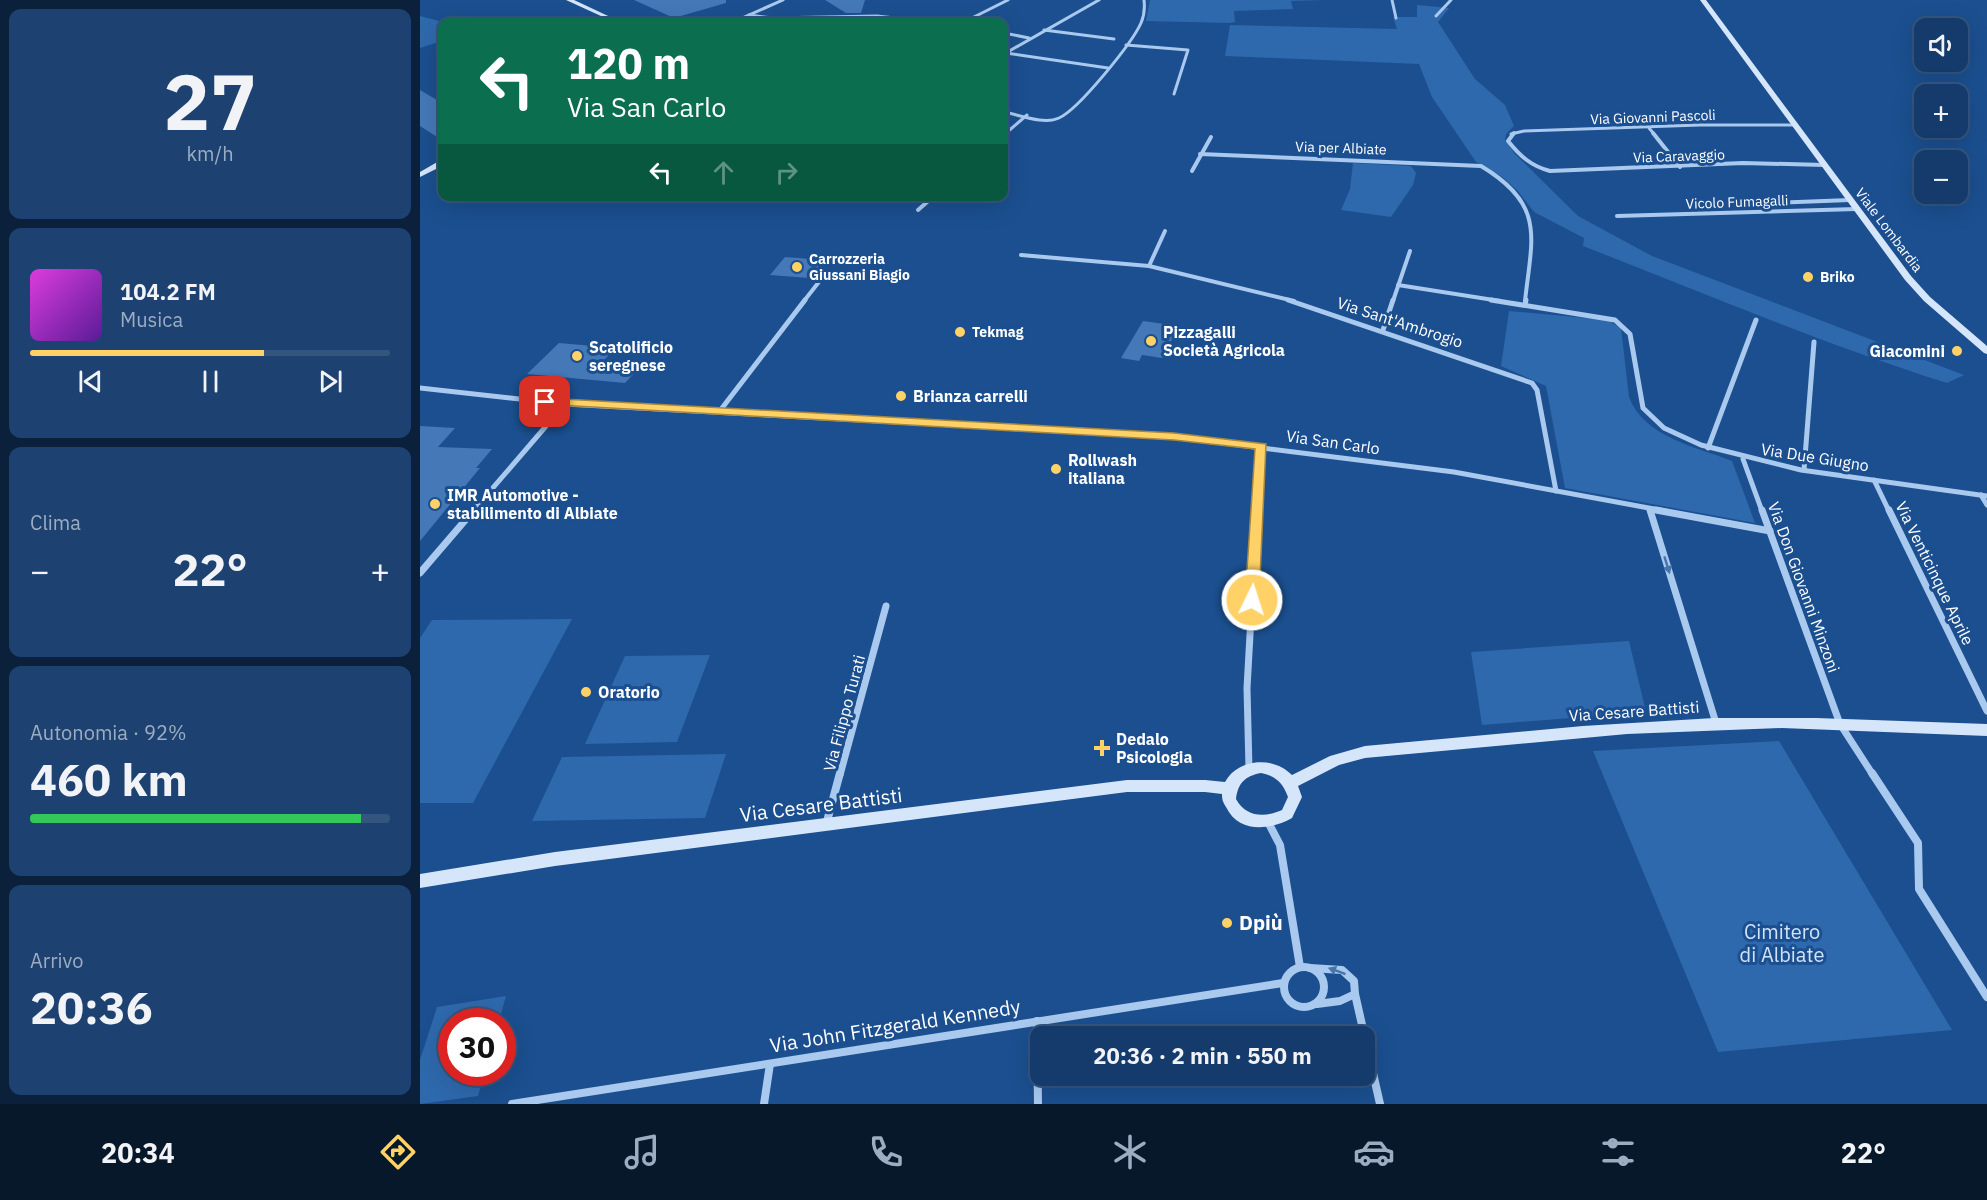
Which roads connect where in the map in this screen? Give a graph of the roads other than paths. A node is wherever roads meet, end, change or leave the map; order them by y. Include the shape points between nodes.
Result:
1 (569, 0) edge
2 (783, 0) edge
3 (1008, 0) edge
4 (1099, 0) edge
5 (1144, 0) edge
6 (1392, 0) edge
7 (1451, 0) edge
8 (1704, 0) edge
9 (749, 15) junction
10 (1436, 16) dead end
11 (892, 17) joint
12 (609, 18) edge
13 (743, 18) edge
14 (900, 18) edge
15 (972, 18) edge
16 (1396, 18) dead end
17 (1044, 30) junction
18 (1008, 34) edge
19 (1030, 38) junction
20 (1114, 39) dead end
21 (1126, 45) junction
22 (1008, 51) edge
23 (1008, 53) edge
24 (1108, 68) junction
25 (1174, 94) dead end
26 (1008, 112) edge
27 (1027, 115) junction
28 (1795, 125) junction
29 (1649, 128) junction
30 (1008, 129) edge
31 (1011, 129) junction
32 (1008, 132) edge
33 (1211, 137) dead end
34 (1200, 154) junction
35 (438, 165) edge
36 (1824, 165) junction
37 (1680, 167) junction
38 (1536, 168) joint
39 (1192, 171) dead end
40 (420, 175) edge
41 (1850, 200) junction
42 (928, 201) edge
43 (1746, 204) dead end
44 (1857, 209) junction
45 (918, 210) dead end
46 (1617, 216) dead end
47 (1165, 231) dead end
48 (1410, 251) dead end
49 (1021, 255) dead end
50 (1149, 266) junction
51 (822, 278) dead end
52 (1398, 285) junction
53 (1525, 305) junction
54 (1755, 320) dead end
55 (1383, 330) junction
56 (1814, 342) dead end
57 (1987, 351) edge
58 (420, 388) edge
59 (566, 404) junction
60 (719, 412) junction
61 (1261, 446) junction
62 (1708, 448) junction
63 (1743, 459) junction
64 (1804, 470) junction
65 (1874, 480) junction
66 (1556, 491) junction
67 (1984, 496) edge
68 (1987, 506) edge
69 (1650, 509) junction
70 (1770, 531) junction
71 (420, 573) edge
72 (886, 606) dead end
73 (1987, 711) edge
74 (1716, 724) junction
75 (1840, 724) junction
76 (1987, 730) edge
77 (1249, 769) junction
78 (1291, 783) junction
79 (1229, 789) junction
80 (1268, 822) junction
81 (826, 826) junction
82 (420, 881) edge
83 (1303, 968) junction
84 (1283, 983) junction
85 (1355, 994) junction
86 (1987, 997) edge
87 (1317, 1004) junction
88 (1037, 1021) junction
89 (770, 1064) junction
90 (512, 1104) edge
91 (764, 1104) edge
92 (1038, 1104) edge
93 (1380, 1104) edge

1 - 12 street
2 - 9 street
3 - 15 street
4 - 17 street
5 - 21 street via 1143,18
6 - 16 street
7 - 10 street
8 - 28 street, Viale Lombardia
9 - 11 street
9 - 13 street
11 - 14 street
17 - 19 street
17 - 20 street
18 - 19 street
19 - 22 street
21 - 24 street
21 - 25 street via 1188,50
23 - 24 street
24 - 27 street via 1064,115
26 - 27 street
27 - 31 street
28 - 29 street, Via Giovanni Pascoli
28 - 36 street, Viale Lombardia
29 - 37 street
29 - 38 street, Via Giovanni Pascoli via 1512,133 1508,141 1525,162
30 - 31 street
31 - 32 street
33 - 34 street
34 - 39 street
34 - 53 street, Via per Albiate via 1481,166 1512,190 1531,220
35 - 40 street
36 - 37 street, Via Caravaggio
36 - 41 street, Viale Lombardia
37 - 38 street, Via Caravaggio via 1573,171
41 - 43 street
41 - 44 street, Viale Lombardia
42 - 45 street
44 - 46 street, Vicolo Fumagalli
44 - 57 street, Viale Lombardia via 1916,287
47 - 50 street
48 - 52 street
49 - 50 street
50 - 55 street, Via Sant'Ambrogio via 1244,288
51 - 60 street
52 - 53 street
52 - 55 street
53 - 62 street, Via Due Giugno via 1615,320 1630,334 1648,417 1670,433
54 - 62 street
55 - 66 street, Via Sant'Ambrogio via 1532,383 1538,390
56 - 64 street
58 - 59 street, Via San Carlo
59 - 60 street, Via San Carlo
59 - 71 street
60 - 61 street, Via San Carlo via 1174,436
61 - 66 street, Via San Carlo via 1454,472
61 - 77 street via 1247,688
62 - 63 street, Via Due Giugno
63 - 64 street, Via Due Giugno
63 - 70 street, Via Don Giovanni Minzoni
64 - 65 street, Via Due Giugno
65 - 67 street, Via Due Giugno
65 - 73 street, Via Venticinque Aprile
66 - 69 street, Via San Carlo
67 - 68 street
69 - 70 street, Via San Carlo
69 -> 74 street
70 - 75 street, Via Don Giovanni Minzoni
72 - 81 street, Via Filippo Turati
74 - 75 street, Via Cesare Battisti
74 - 78 street, Via Cesare Battisti via 1576,732 1365,752 1335,760
75 - 76 street, Via Cesare Battisti
75 - 86 street, Via Don Giovanni Minzoni via 1918,843 1923,856 1917,876 1919,889
77 - 78 street via 1272,769
77 - 79 street via 1233,780
78 - 80 street via 1293,806 1287,814
79 - 80 street via 1231,805 1239,814 1253,821
79 - 81 street, Via Cesare Battisti via 1127,786
80 - 83 street via 1280,845
81 - 82 street, Via Cesare Battisti via 555,859
83 - 84 street via 1289,972
85 -> 83 street via 1354,981 1342,970
83 - 87 street via 1319,974 1325,987
84 - 87 street via 1290,1002 1303,1007
84 - 88 street, Via John Fitzgerald Kennedy
85 - 87 street
85 - 93 street
88 - 89 street, Via John Fitzgerald Kennedy
88 - 92 street
89 - 90 street, Via John Fitzgerald Kennedy
89 - 91 street

